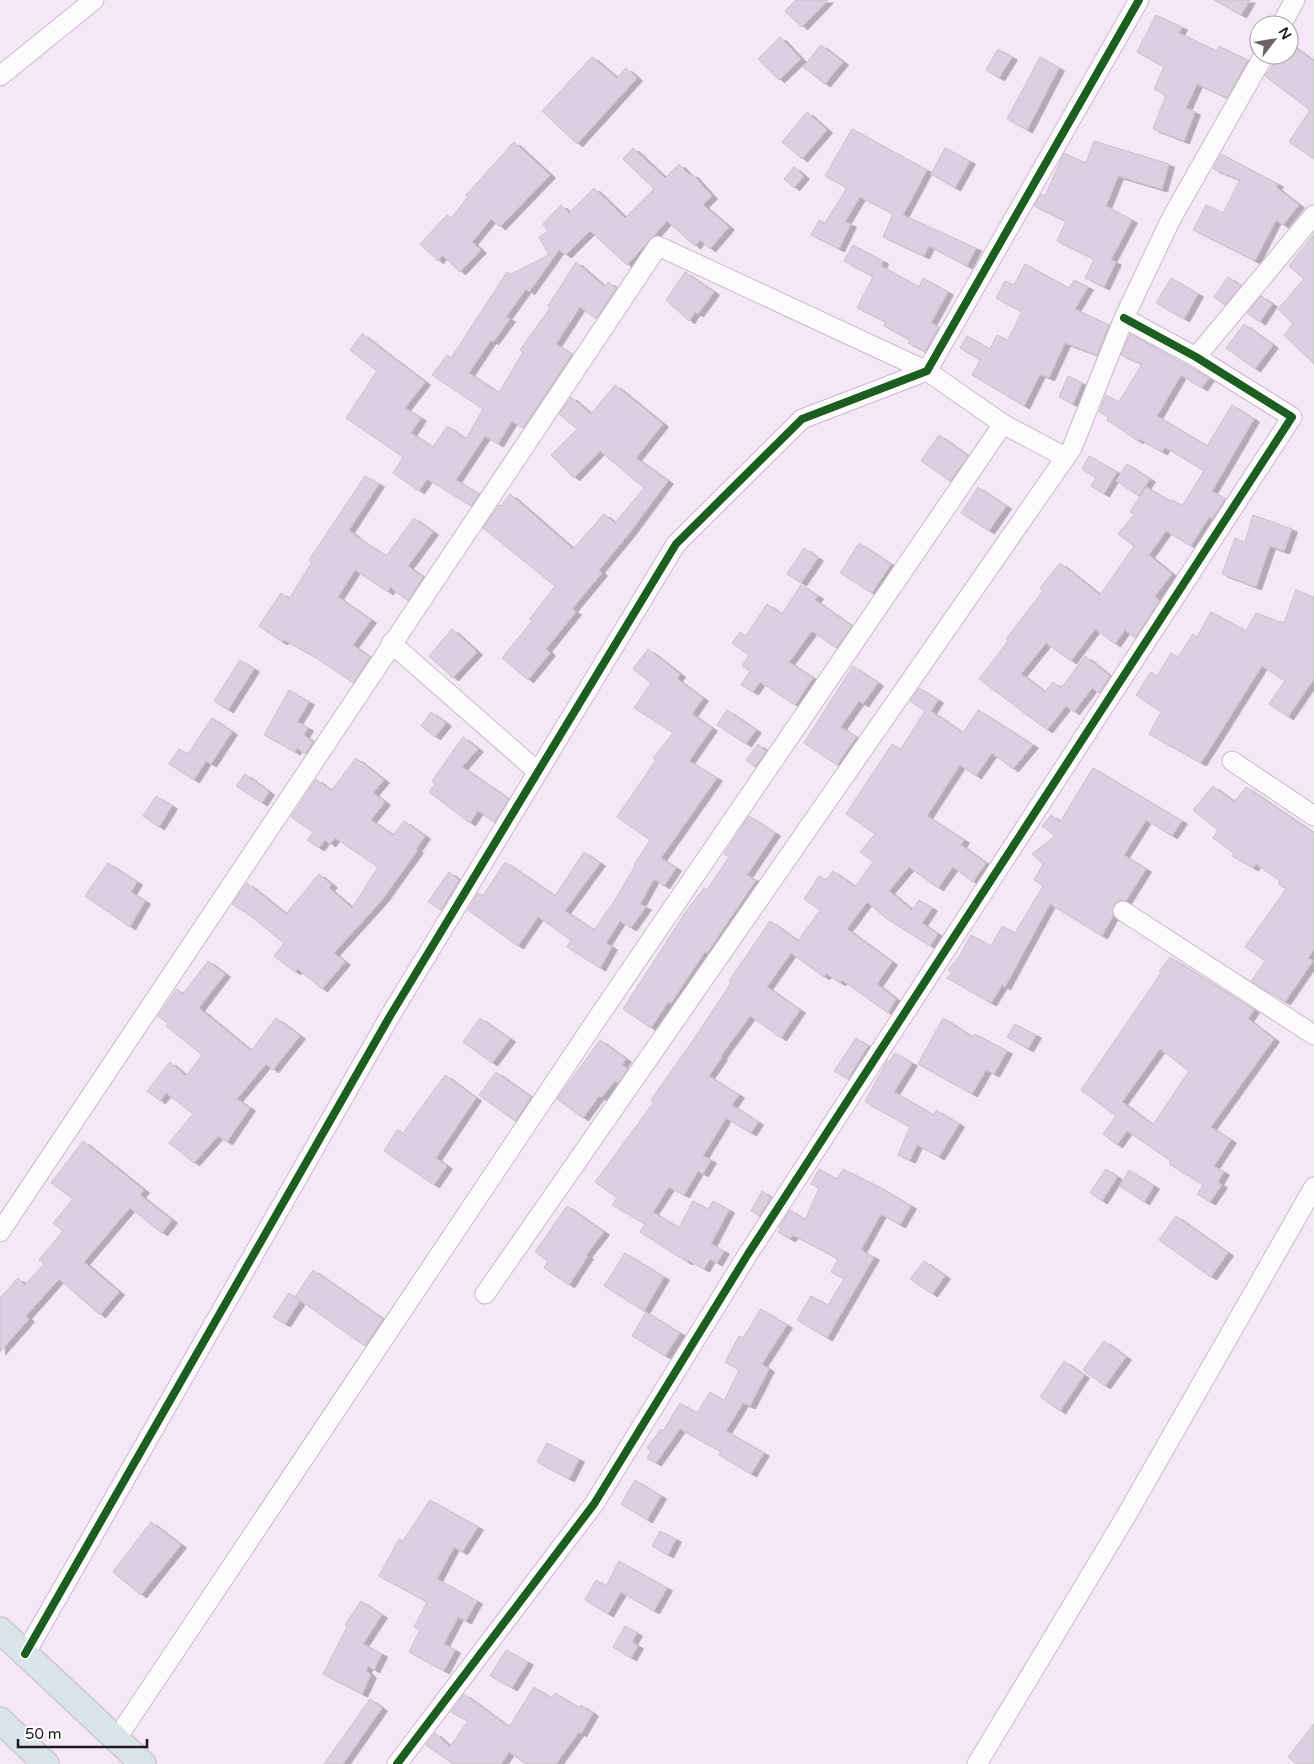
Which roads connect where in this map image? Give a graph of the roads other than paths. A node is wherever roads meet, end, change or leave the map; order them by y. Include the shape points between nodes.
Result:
1 (94, 0) edge
2 (1139, 0) edge
3 (1295, 0) edge
4 (1287, 15) edge
5 (1258, 65) edge
6 (0, 76) edge
7 (1314, 215) edge
8 (1124, 318) junction
9 (1196, 357) junction
10 (927, 371) junction
11 (1003, 424) junction
12 (1065, 457) junction
13 (392, 643) junction
14 (1232, 761) dead end
15 (538, 772) junction
16 (1314, 816) edge
17 (1123, 911) dead end
18 (1314, 1036) edge
19 (1314, 1187) edge
20 (0, 1232) edge
21 (484, 1294) dead end
22 (0, 1630) edge
23 (25, 1654) junction
24 (0, 1720) edge
25 (117, 1738) junction
26 (46, 1764) edge
27 (143, 1764) edge
28 (397, 1764) edge
29 (977, 1764) edge

1 - 6 street
2 - 10 street
3 - 4 street
5 - 8 street via 1171,219
7 - 9 street
8 - 9 street
8 - 12 street via 1072,448
9 - 28 street via 1292,417 748,1254 594,1504
10 - 11 street
10 - 13 street via 658,246
10 - 15 street via 802,419 676,544
11 - 12 street
11 - 25 street via 599,1016
12 - 21 street
13 - 15 street
13 - 20 street
14 - 16 street
15 - 23 street via 390,1016
17 - 18 street
19 - 29 street via 1126,1516
22 - 23 main road
23 - 25 main road
24 - 26 main road
25 - 27 main road

